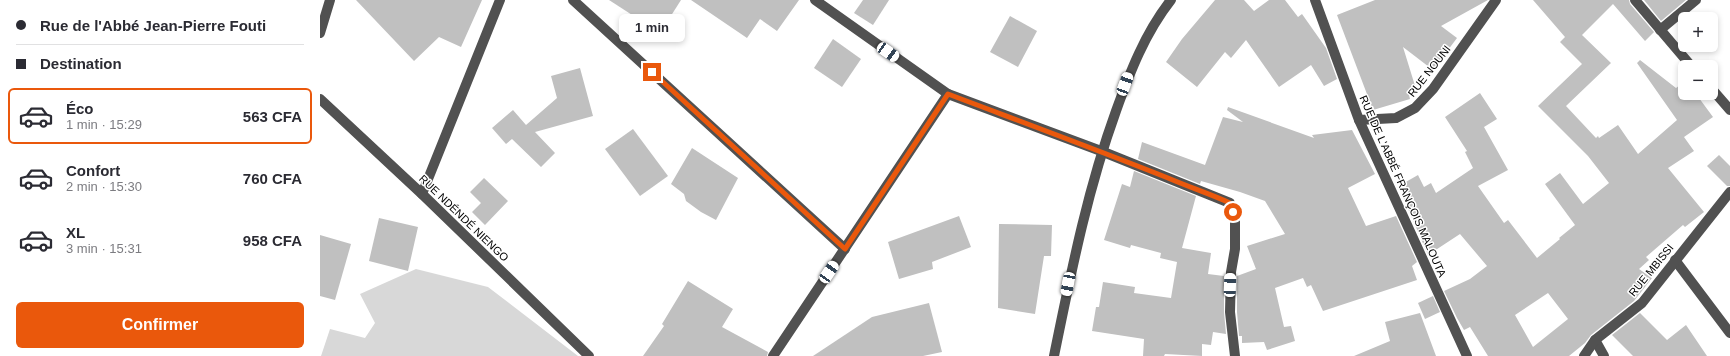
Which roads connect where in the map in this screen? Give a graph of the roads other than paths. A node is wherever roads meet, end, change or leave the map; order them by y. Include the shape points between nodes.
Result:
1 (330, 0) edge
2 (500, 0) edge
3 (573, 0) edge
4 (815, 0) edge
5 (1171, 0) edge
6 (1315, 0) edge
7 (1496, 0) edge
8 (1634, 0) edge
9 (1696, 0) edge
10 (1660, 30) junction
11 (320, 33) edge
12 (1686, 60) edge
13 (948, 94) junction
14 (1718, 96) edge
15 (320, 99) edge
16 (1730, 110) edge
17 (1358, 120) junction
18 (1102, 151) junction
19 (1730, 192) edge
20 (422, 194) junction
21 (845, 249) junction
22 (1675, 260) junction
23 (1730, 333) edge
24 (1596, 340) junction
25 (589, 356) edge
26 (773, 356) edge
27 (1054, 356) edge
28 (1235, 356) edge
29 (1467, 356) edge
30 (1584, 356) edge
31 (1604, 356) edge

1 - 11 street
2 - 20 street
3 - 21 street
4 - 13 street
5 - 18 street via 1157,17 1130,71
6 - 17 street, RUE DE L'ABBÉ FRANÇOIS MALOUTA
7 - 17 street, RUE NOUNI via 1433,89 1415,108 1396,118
8 - 10 street
9 - 10 street
10 - 12 street
13 - 18 street
13 - 21 street
14 - 16 street
15 - 20 street, RUE NDÉNDÉ NIENGO
17 - 29 street, RUE DE L'ABBÉ FRANÇOIS MALOUTA
18 - 27 street via 1077,241
18 - 28 street via 1230,203 1235,221 1230,312
19 - 22 street, RUE MBISSI
20 - 25 street, RUE NDÉNDÉ NIENGO
21 - 26 street
22 - 23 street
22 - 24 street, RUE MBISSI via 1642,303
24 - 30 street, RUE MBISSI
24 - 31 street

